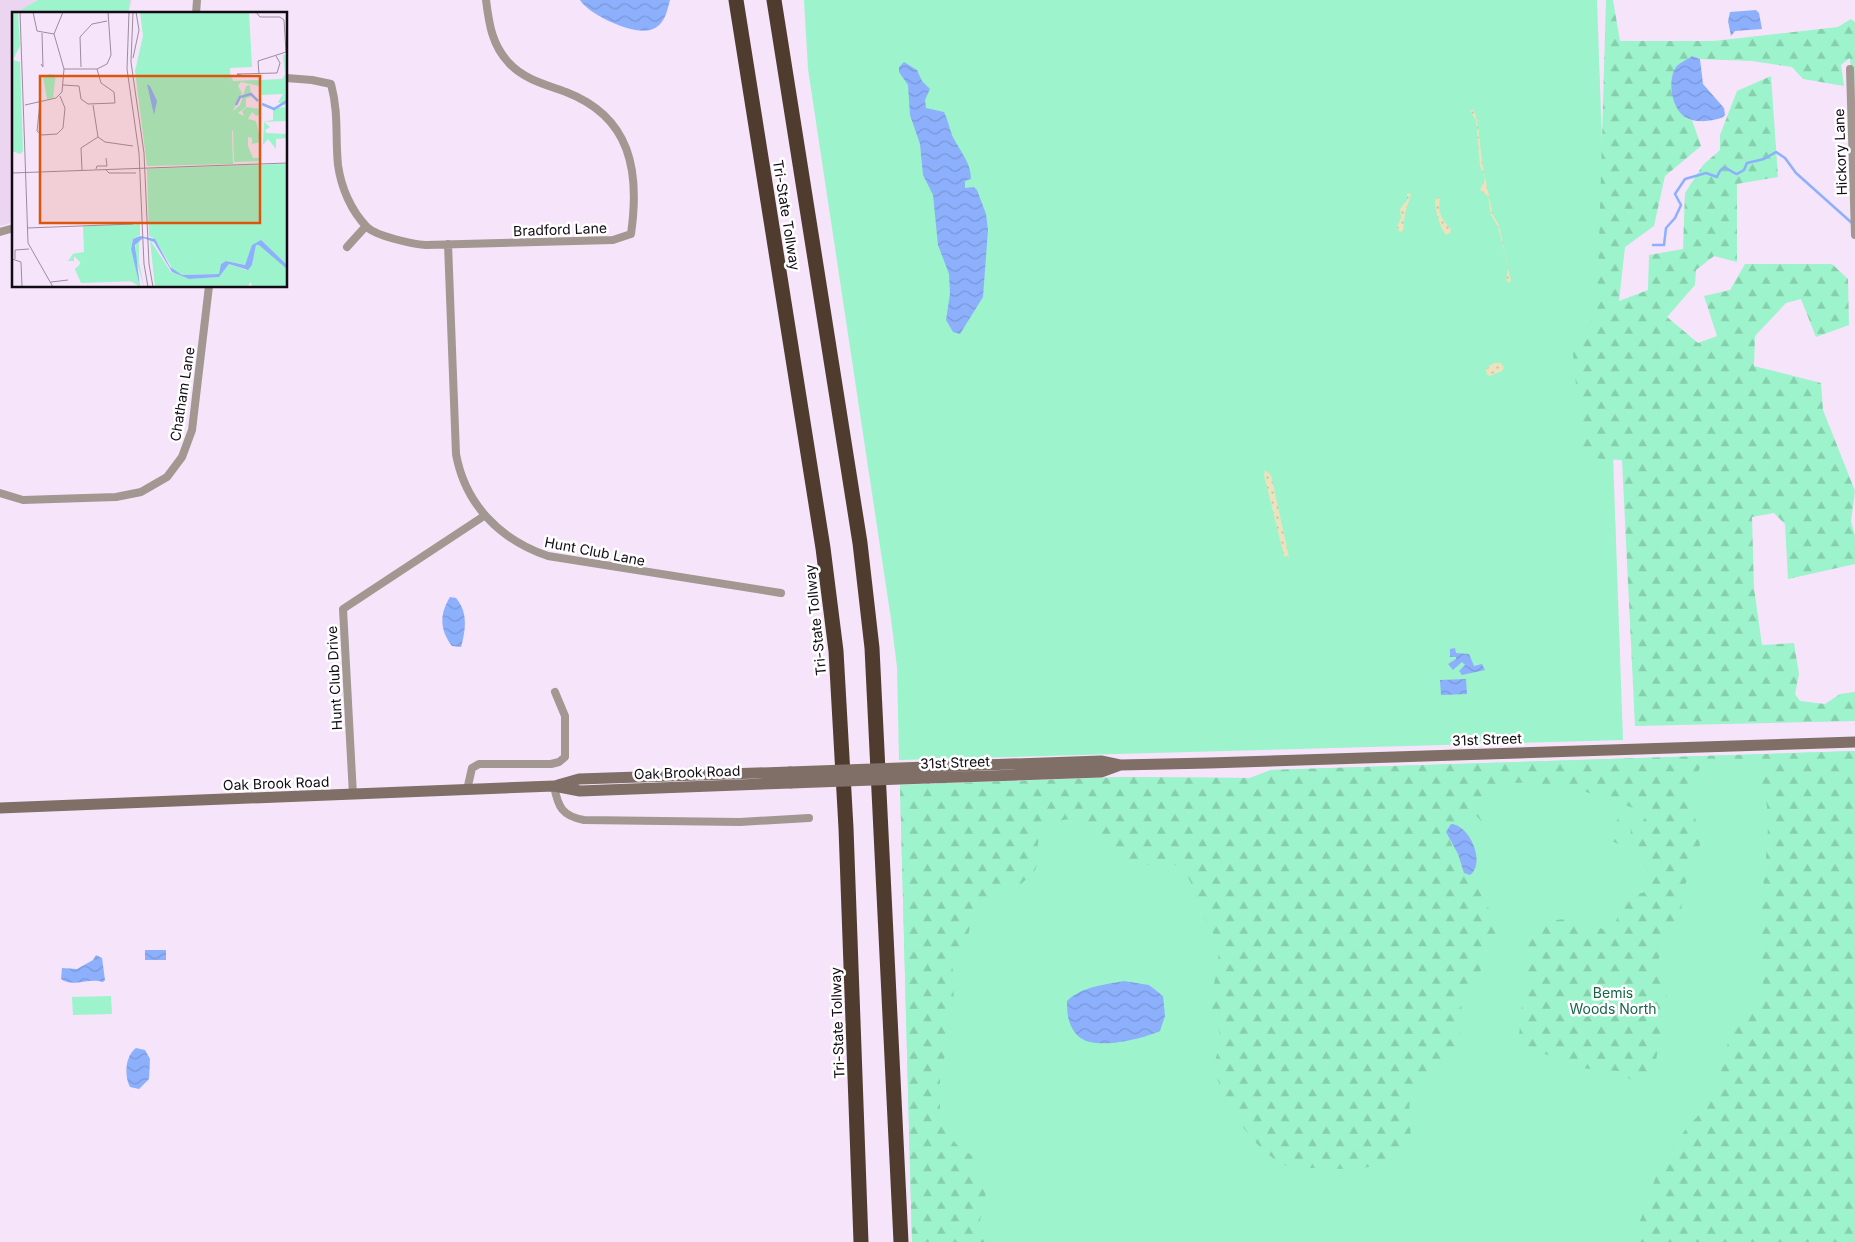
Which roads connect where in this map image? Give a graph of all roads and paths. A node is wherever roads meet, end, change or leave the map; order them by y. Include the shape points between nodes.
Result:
1 (486, 0) edge
2 (736, 0) edge
3 (774, 0) edge
4 (781, 0) edge
5 (1850, 69) dead end
6 (288, 78) edge
7 (786, 78) junction
8 (1854, 218) edge
9 (366, 226) junction
10 (1855, 235) edge
11 (448, 244) junction
12 (347, 246) dead end
13 (209, 288) edge
14 (0, 493) edge
15 (484, 516) junction
16 (781, 593) dead end
17 (555, 692) dead end
18 (1855, 742) edge
19 (790, 777) joint
20 (554, 786) junction
21 (467, 790) junction
22 (353, 795) junction
23 (0, 808) edge
24 (809, 818) dead end
25 (861, 1242) edge
26 (901, 1242) edge

1 - 11 street, Bradford Lane via 493,38 510,65 530,78 591,104 606,115 620,134 632,167 632,234 613,240
2 - 25 highway, Tri-State Tollway via 822,538 835,642 846,828
3 - 7 highway, Tri-State Tollway
4 - 7 highway
5 - 8 street, Hickory Lane
6 - 9 street via 331,84 337,108 340,176 348,200
7 - 26 highway, Tri-State Tollway via 860,543 872,648
8 - 10 street, Hickory Lane
9 - 11 street, Bradford Lane via 400,241
9 - 12 street
11 - 15 street, Hunt Club Lane via 456,454 465,485
13 - 14 street, Chatham Lane via 192,430 182,457 167,477 141,492 116,497 23,500
15 - 16 street, Hunt Club Lane via 514,541 548,556
15 - 22 street, Hunt Club Drive via 343,608
17 - 21 street via 565,716 565,757 551,764 479,764 472,768
18 - 19 main road, 31st Street, bridge via 1120,765 1101,761 927,773
19 - 20 main road, Oak Brook Road via 579,780
20 - 21 main road, Oak Brook Road
20 - 24 street via 561,810 584,820 740,822
21 - 22 main road, Oak Brook Road
22 - 23 main road, Oak Brook Road

